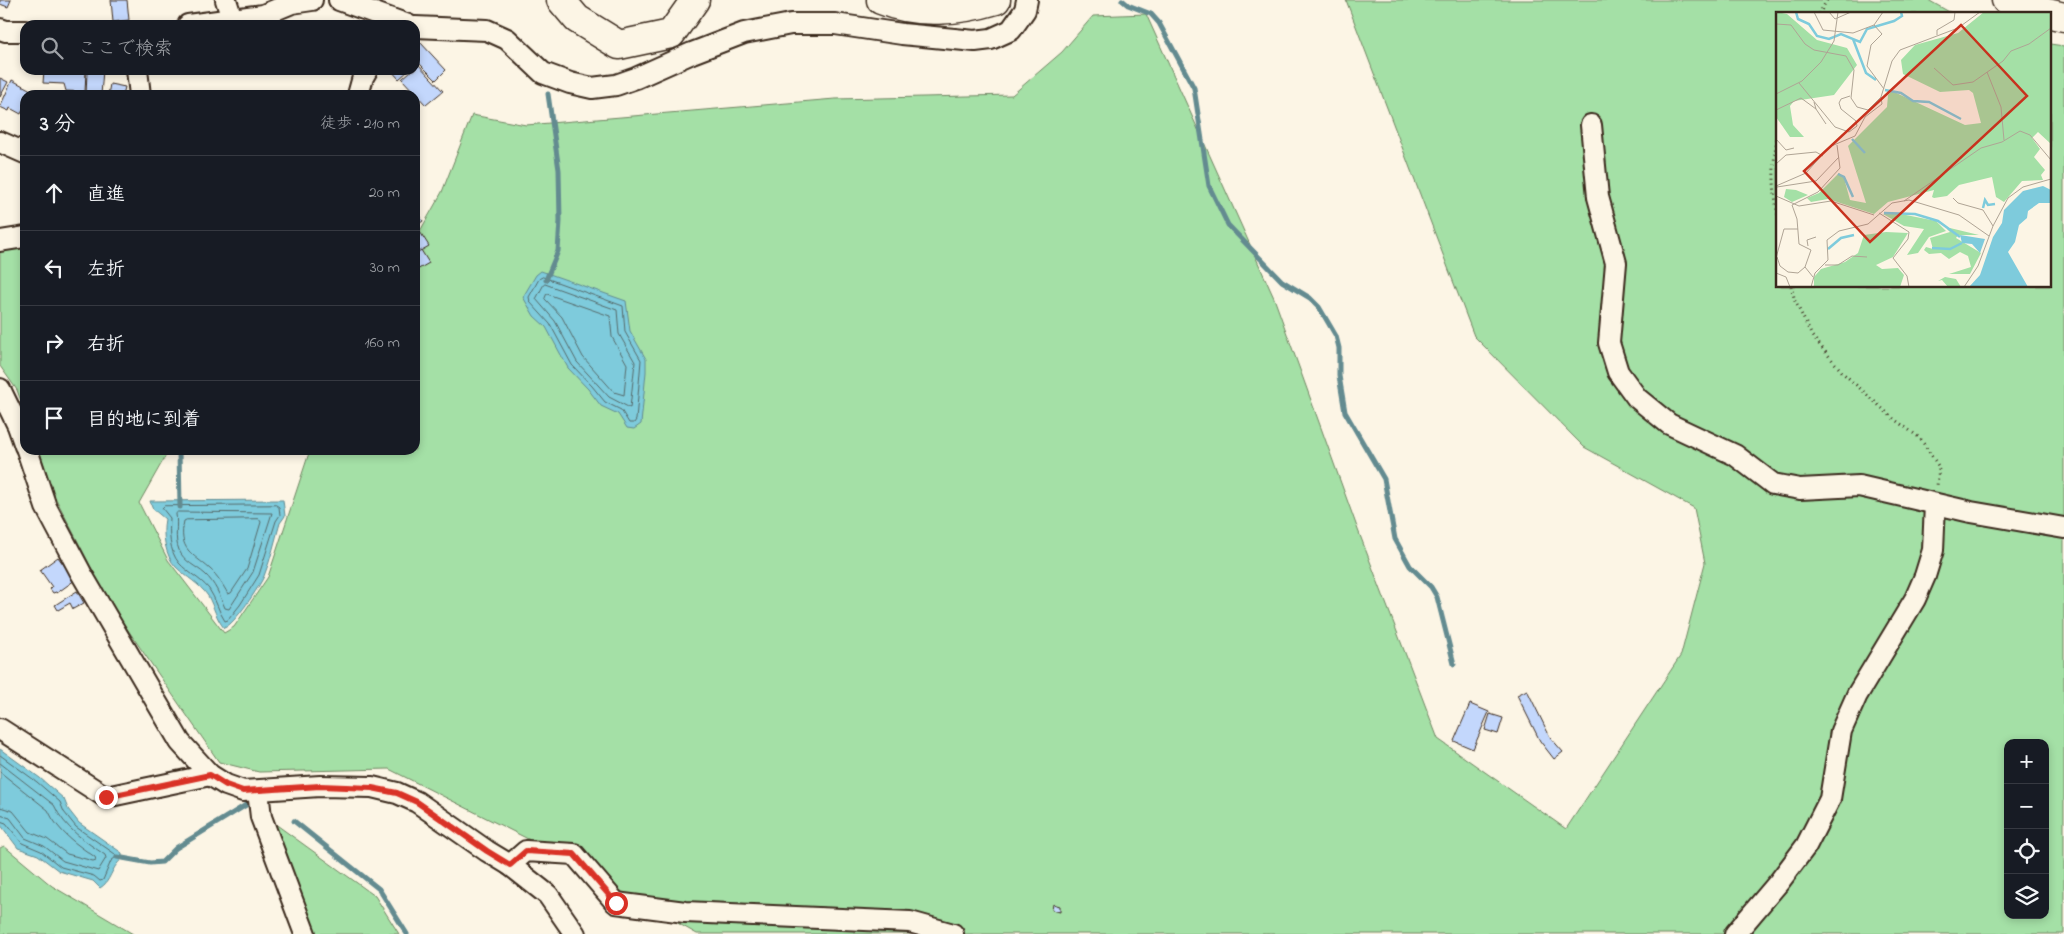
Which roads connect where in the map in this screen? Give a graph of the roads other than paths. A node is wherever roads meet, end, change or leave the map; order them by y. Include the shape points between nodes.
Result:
1 (226, 0) edge
2 (312, 0) edge
3 (339, 0) edge
4 (561, 0) edge
5 (695, 0) edge
6 (881, 0) edge
7 (996, 0) edge
8 (1027, 0) edge
9 (2006, 0) edge
10 (2042, 12) edge
11 (232, 19) junction
12 (225, 20) edge
13 (394, 20) edge
14 (420, 27) edge
15 (0, 29) edge
16 (20, 31) edge
17 (138, 75) edge
18 (364, 75) edge
19 (139, 90) edge
20 (359, 90) edge
21 (1591, 125) dead end
22 (0, 142) edge
23 (20, 151) edge
24 (20, 239) edge
25 (0, 241) edge
26 (0, 389) edge
27 (20, 432) edge
28 (28, 455) edge
29 (1935, 504) junction
30 (2064, 528) edge
31 (0, 729) edge
32 (210, 775) junction
33 (258, 791) junction
34 (510, 865) junction
35 (305, 934) edge
36 (575, 934) edge
37 (953, 934) edge
38 (1735, 934) edge

1 - 11 street
2 - 11 street via 292,3 263,15
3 - 13 street
4 - 5 street via 577,19 619,44 671,34
6 - 7 street via 946,10
8 - 14 street via 1025,10 1011,30 991,39 975,41 902,34 835,24 791,24 744,33 636,78 592,88 543,73 507,39 487,30
9 - 10 street
11 - 12 street
15 - 16 street
17 - 19 street
18 - 20 street
21 - 29 street via 1598,197 1616,263 1609,343 1618,372 1636,398 1669,424 1735,455 1773,484 1800,489 1860,486
22 - 23 street
24 - 25 street
26 - 27 street
28 - 32 street via 46,507 81,573 180,742
29 - 30 street
29 - 38 street via 1933,550 1924,576 1915,599 1856,695 1842,731 1830,799 1806,846
31 - 32 street via 106,797
32 - 33 street via 243,791
33 - 34 street via 320,786 372,788 397,793 417,802
33 - 35 street via 261,817
34 - 36 street via 548,895
34 - 37 street via 526,851 574,854 616,903 685,912 910,922

